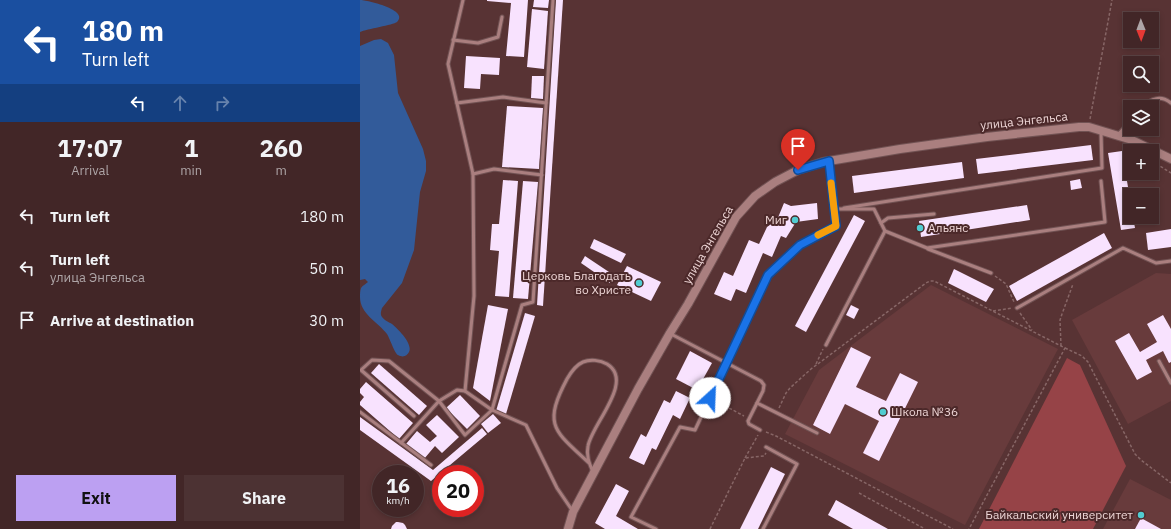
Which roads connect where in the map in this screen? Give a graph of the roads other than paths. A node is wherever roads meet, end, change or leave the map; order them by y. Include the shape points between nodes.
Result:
1 (463, 0) edge
2 (553, 0) edge
3 (502, 17) dead end
4 (453, 40) junction
5 (1152, 100) edge
6 (457, 103) junction
7 (546, 103) junction
8 (1171, 103) edge
9 (1123, 129) edge
10 (1101, 130) junction
11 (1118, 135) junction
12 (1171, 159) edge
13 (829, 161) junction
14 (473, 174) junction
15 (542, 175) junction
16 (1101, 181) dead end
17 (834, 209) junction
18 (934, 214) dead end
19 (881, 223) junction
20 (885, 231) junction
21 (927, 248) junction
22 (1171, 261) edge
23 (991, 273) road end
24 (1017, 308) road end
25 (670, 333) junction
26 (826, 345) road end
27 (1159, 361) dead end
28 (727, 363) junction
29 (361, 369) edge
30 (1171, 383) edge
31 (465, 391) junction
32 (439, 401) junction
33 (757, 403) junction
34 (492, 410) junction
35 (360, 412) edge
36 (414, 416) dead end
37 (760, 430) road end
38 (817, 432) dead end
39 (401, 442) junction
40 (766, 446) road end
41 (589, 463) junction
42 (431, 465) dead end
43 (594, 474) junction
44 (573, 512) junction
45 (562, 529) edge
46 (568, 529) edge
47 (656, 529) edge
48 (763, 529) edge

1 - 4 lane
2 - 7 lane
3 - 4 lane via 498,38 478,43
4 - 6 lane via 448,64
5 - 8 lane via 1160,98
6 - 7 lane via 503,97
6 - 14 lane
7 - 15 lane
9 - 11 lane
10 - 11 street, улица Энгельса
10 - 13 street, улица Энгельса via 1089,127 987,136
10 - 17 lane via 1102,168
11 - 12 street, улица Энгельса
13 - 17 lane
13 - 25 street, улица Энгельса via 798,170 775,182 755,196 741,211
14 - 15 lane via 494,169
14 - 31 lane via 474,296
15 - 34 lane via 533,302 522,305
16 - 21 lane via 1105,222
17 - 19 lane via 874,209
17 - 28 lane via 836,226 800,245 768,275
18 - 19 lane via 888,218
19 - 20 lane
20 - 21 lane
20 - 26 lane
21 - 23 lane
22 - 24 lane via 1156,263 1123,248
25 - 28 lane
25 - 43 street, улица Энгельса
27 - 30 lane
28 - 33 lane via 764,385
28 - 47 lane via 695,430 680,427 631,517
29 - 32 lane via 372,360 389,361
29 - 36 lane
31 - 32 lane via 457,390
31 - 34 lane
32 - 34 lane via 465,435
32 - 39 lane
33 - 37 lane via 748,421
33 - 38 lane
34 - 44 lane via 526,425 557,488
35 - 39 lane
39 - 42 lane
40 - 48 lane via 797,464
41 - 41 lane via 588,445 591,435 616,388 612,369 606,364 590,360 576,366 570,374 554,405 553,414 557,431
41 - 43 lane
43 - 44 street, улица Энгельса
44 - 45 street
44 - 46 street, улица Энгельса

